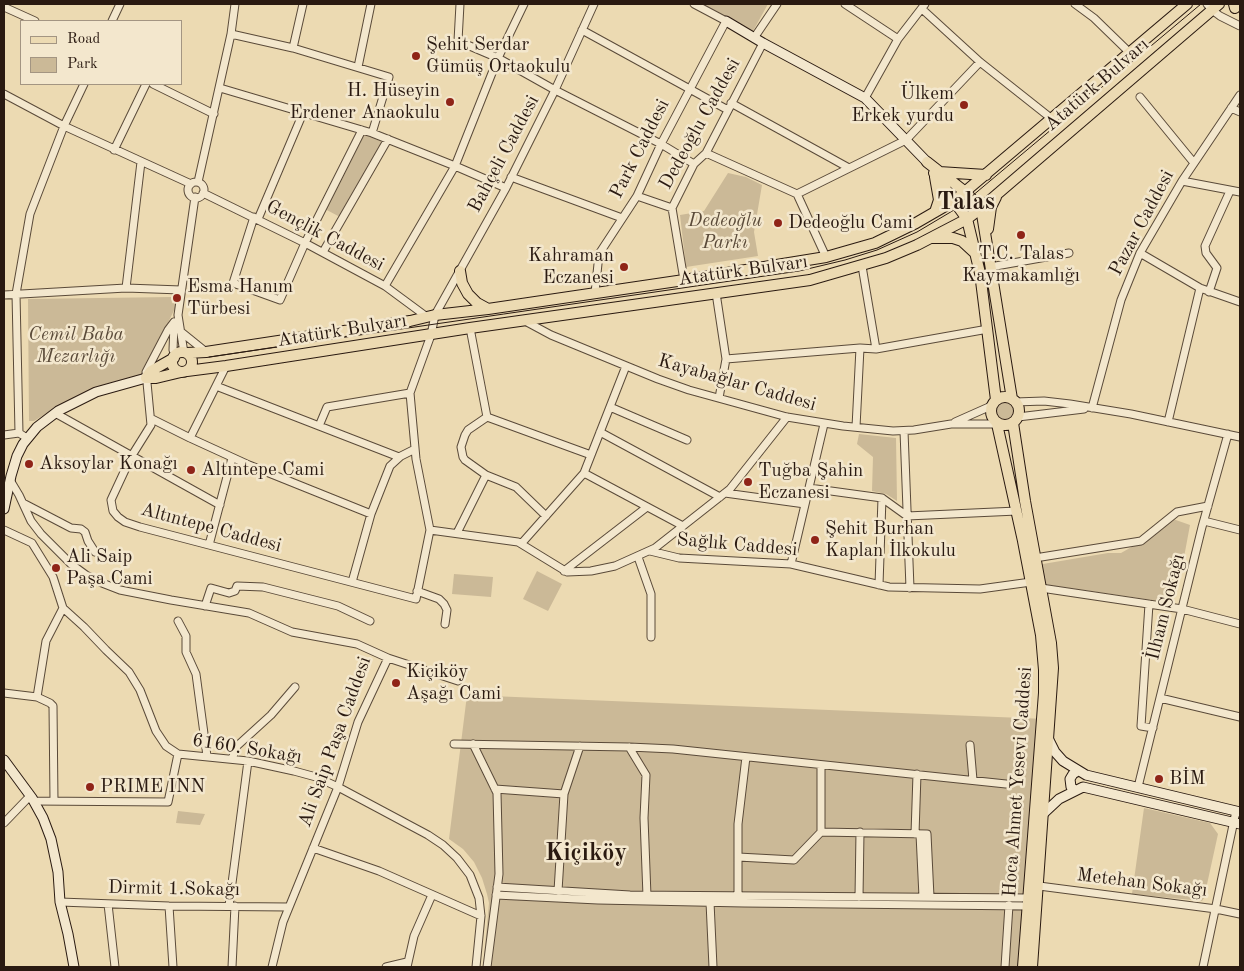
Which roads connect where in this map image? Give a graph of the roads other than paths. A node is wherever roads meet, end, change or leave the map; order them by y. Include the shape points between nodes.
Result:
1 (120, 4) edge
2 (235, 4) edge
3 (303, 4) edge
4 (371, 4) edge
5 (460, 4) edge
6 (524, 4) edge
7 (594, 4) edge
8 (694, 4) edge
9 (777, 4) edge
10 (845, 4) edge
11 (1075, 4) edge
12 (1176, 4) edge
13 (1187, 4) edge
14 (924, 6) edge
15 (1212, 6) edge
16 (4, 7) edge
17 (1170, 18) junction
18 (33, 20) edge
19 (112, 20) edge
20 (726, 21) junction
21 (1240, 26) edge
22 (582, 30) junction
23 (231, 34) junction
24 (754, 38) junction
25 (898, 39) junction
26 (763, 43) junction
27 (293, 48) junction
28 (1130, 53) junction
29 (498, 58) junction
30 (980, 62) junction
31 (358, 67) junction
32 (84, 85) edge
33 (146, 85) edge
34 (155, 85) edge
35 (220, 88) junction
36 (690, 89) junction
37 (555, 90) junction
38 (4, 94) edge
39 (1240, 94) edge
40 (1140, 97) dead end
41 (865, 98) junction
42 (730, 107) junction
43 (1231, 108) junction
44 (1240, 112) edge
45 (214, 114) junction
46 (303, 114) junction
47 (1052, 119) junction
48 (64, 126) junction
49 (362, 130) junction
50 (372, 133) junction
51 (388, 139) junction
52 (906, 140) junction
53 (661, 144) junction
54 (114, 150) junction
55 (706, 153) junction
56 (141, 162) junction
57 (926, 162) joint
58 (1194, 163) junction
59 (694, 164) junction
60 (455, 166) junction
61 (849, 168) junction
62 (937, 173) junction
63 (986, 175) junction
64 (511, 177) junction
65 (1182, 181) junction
66 (195, 183) junction
67 (506, 188) junction
68 (964, 191) junction
69 (1230, 191) junction
70 (1240, 192) edge
71 (203, 193) junction
72 (998, 193) junction
73 (797, 194) junction
74 (637, 196) junction
75 (195, 197) junction
76 (954, 201) junction
77 (672, 208) junction
78 (981, 208) junction
79 (935, 212) junction
80 (256, 218) junction
81 (622, 218) junction
82 (967, 219) junction
83 (929, 238) junction
84 (305, 243) junction
85 (988, 250) junction
86 (323, 252) junction
87 (1069, 253) dead end
88 (1140, 253) junction
89 (976, 254) junction
90 (826, 257) junction
91 (862, 266) junction
92 (990, 267) junction
93 (460, 270) junction
94 (684, 280) junction
95 (385, 286) junction
96 (126, 288) junction
97 (1200, 288) junction
98 (181, 290) junction
99 (1209, 292) junction
100 (716, 293) junction
101 (16, 294) junction
102 (596, 294) junction
103 (4, 295) edge
104 (1240, 302) edge
105 (488, 309) junction
106 (178, 315) junction
107 (431, 316) junction
108 (524, 321) junction
109 (174, 322) junction
110 (470, 328) junction
111 (988, 329) junction
112 (180, 331) junction
113 (431, 335) junction
114 (860, 348) junction
115 (876, 349) junction
116 (206, 352) junction
117 (180, 355) junction
118 (726, 359) junction
119 (226, 366) junction
120 (626, 366) junction
121 (184, 371) junction
122 (146, 378) junction
123 (216, 386) junction
124 (410, 393) junction
125 (719, 398) junction
126 (1013, 400) junction
127 (994, 403) junction
128 (610, 407) junction
129 (1092, 408) junction
130 (55, 413) junction
131 (487, 417) junction
132 (787, 417) junction
133 (152, 419) junction
134 (1015, 420) junction
135 (1168, 422) junction
136 (824, 424) junction
137 (951, 424) junction
138 (997, 424) junction
139 (319, 426) junction
140 (856, 428) junction
141 (904, 431) junction
142 (600, 432) junction
143 (1228, 434) junction
144 (4, 435) edge
145 (23, 436) junction
146 (1240, 437) edge
147 (190, 438) junction
148 (688, 440) dead end
149 (415, 449) junction
150 (591, 455) junction
151 (131, 457) junction
152 (399, 457) junction
153 (232, 458) junction
154 (584, 473) junction
155 (486, 474) junction
156 (10, 480) junction
157 (809, 488) junction
158 (722, 495) junction
159 (882, 498) junction
160 (23, 503) junction
161 (805, 504) junction
162 (220, 505) junction
163 (1208, 506) junction
164 (647, 507) junction
165 (4, 509) edge
166 (1017, 511) junction
167 (371, 514) junction
168 (546, 516) junction
169 (907, 516) junction
170 (1204, 521) junction
171 (683, 526) junction
172 (4, 530) edge
173 (430, 530) junction
174 (1240, 530) edge
175 (457, 533) junction
176 (521, 544) junction
177 (209, 545) junction
178 (650, 551) junction
179 (95, 552) dead end
180 (638, 557) junction
181 (1036, 558) junction
182 (791, 564) junction
183 (564, 570) junction
184 (352, 582) junction
185 (1031, 582) junction
186 (879, 585) junction
187 (910, 588) junction
188 (1041, 588) junction
189 (417, 595) junction
190 (1149, 604) junction
191 (205, 606) junction
192 (63, 608) junction
193 (1182, 609) junction
194 (178, 621) dead end
195 (370, 621) dead end
196 (445, 624) dead end
197 (1240, 624) edge
198 (651, 637) dead end
199 (388, 658) junction
200 (458, 681) dead end
201 (295, 687) dead end
202 (4, 693) edge
203 (38, 697) junction
204 (1160, 698) junction
205 (1240, 717) edge
206 (1153, 728) junction
207 (1049, 740) junction
208 (454, 744) dead end
209 (474, 744) junction
210 (970, 745) dead end
211 (580, 746) junction
212 (629, 746) junction
213 (178, 754) junction
214 (207, 756) junction
215 (746, 756) junction
216 (232, 759) junction
217 (4, 760) edge
218 (248, 761) junction
219 (820, 765) junction
220 (1078, 771) junction
221 (917, 774) junction
222 (973, 780) junction
223 (1006, 784) dead end
224 (1138, 787) junction
225 (340, 788) junction
226 (495, 788) junction
227 (1075, 790) junction
228 (564, 794) junction
229 (32, 798) junction
230 (54, 801) junction
231 (1044, 812) junction
232 (1238, 812) edge
233 (5, 821) edge
234 (1237, 823) edge
235 (821, 832) junction
236 (860, 832) junction
237 (917, 834) junction
238 (313, 848) junction
239 (738, 857) junction
240 (1038, 886) junction
241 (496, 891) junction
242 (558, 891) junction
243 (432, 895) junction
244 (647, 896) junction
245 (738, 896) junction
246 (859, 897) junction
247 (927, 897) junction
248 (60, 902) junction
249 (710, 902) junction
250 (1029, 902) junction
251 (108, 904) junction
252 (1009, 905) junction
253 (169, 906) junction
254 (232, 906) junction
255 (289, 907) junction
256 (1216, 908) junction
257 (1240, 914) edge
258 (481, 916) junction
259 (407, 965) edge
260 (74, 967) edge
261 (115, 967) edge
262 (173, 967) edge
263 (232, 967) edge
264 (272, 967) edge
265 (386, 967) edge
266 (476, 967) edge
267 (487, 967) edge
268 (712, 967) edge
269 (1005, 967) edge
270 (1023, 967) edge
271 (1032, 967) edge
272 (1203, 967) edge

1 - 19 street
2 - 23 street
3 - 27 street
4 - 31 street
5 - 29 street via 458,41
6 - 29 street
7 - 22 street, Bahçeli Caddesi
8 - 20 street
9 - 24 street
10 - 25 street
11 - 28 street
12 - 17 main road
13 - 17 main road, Atatürk Bulvarı
14 - 25 street
14 - 30 street
15 - 21 street
15 - 72 main road, Atatürk Bulvarı
16 - 18 street
17 - 28 main road, Atatürk Bulvarı
20 - 24 street
20 - 36 street, Park Caddesi
22 - 36 street
22 - 37 street, Bahçeli Caddesi
23 - 27 street
23 - 35 street
24 - 26 street
25 - 41 street
26 - 41 street
26 - 42 street, Dedeoğlu Caddesi
27 - 31 street
28 - 47 main road, Atatürk Bulvarı
29 - 37 street
29 - 60 street
30 - 47 street
30 - 52 street
31 - 50 street via 389,77
32 - 48 street
33 - 54 street
34 - 45 street
35 - 45 street
35 - 46 street
36 - 42 street
36 - 53 street, Park Caddesi
37 - 53 street
37 - 64 street, Bahçeli Caddesi
38 - 48 street
39 - 43 street, Pazar Caddesi
40 - 58 street
41 - 52 street
42 - 55 street, Dedeoğlu Caddesi
42 - 61 street
43 - 44 street
43 - 58 street, Pazar Caddesi
45 - 66 street
46 - 49 street
46 - 80 street
47 - 63 main road, Atatürk Bulvarı
48 - 54 street
48 - 101 street via 30,214
49 - 50 street
49 - 84 street
50 - 51 street
51 - 60 street
51 - 86 street
52 - 57 street
52 - 61 street
53 - 59 street
53 - 74 street, Park Caddesi
54 - 56 street
55 - 59 street, Dedeoğlu Caddesi
55 - 73 street
56 - 66 street
56 - 96 street
57 - 62 main road
58 - 65 street, Pazar Caddesi
59 - 77 street, Dedeoğlu Caddesi
60 - 67 street
60 - 95 street
61 - 73 street
62 - 63 main road
62 - 68 main road
62 - 76 main road
62 - 79 main road via 939,200
63 - 68 main road, Atatürk Bulvarı
64 - 67 street, Bahçeli Caddesi
64 - 81 street
65 - 69 street
65 - 88 street, Pazar Caddesi
66 - 71 street via 203,185
66 - 75 street via 189,192
67 - 93 street, Bahçeli Caddesi
68 - 76 main road, Atatürk Bulvarı
68 - 78 main road
69 - 70 street
69 - 99 street via 1205,246 1217,268
71 - 75 street
71 - 80 street, Gençlik Caddesi
72 - 78 main road, Atatürk Bulvarı
72 - 85 main road via 989,214
73 - 90 street
74 - 77 street
74 - 81 street, Park Caddesi
75 - 98 street
76 - 79 main road, Atatürk Bulvarı
76 - 82 main road
77 - 94 street, Dedeoğlu Caddesi
78 - 82 main road, Atatürk Bulvarı
78 - 85 main road
79 - 90 main road, Atatürk Bulvarı via 875,243
80 - 84 street, Gençlik Caddesi
80 - 84 street via 233,283 280,300
81 - 102 street, Park Caddesi via 599,254
82 - 83 main road, Atatürk Bulvarı
82 - 89 main road
83 - 89 main road via 962,241
83 - 91 main road, Atatürk Bulvarı
84 - 86 street, Gençlik Caddesi
85 - 92 main road
86 - 95 street, Gençlik Caddesi
87 - 92 street
88 - 97 street
88 - 129 street, Pazar Caddesi via 1121,300
89 - 111 main road
90 - 94 main road, Atatürk Bulvarı
91 - 100 main road, Atatürk Bulvarı via 810,280
91 - 115 street
92 - 126 main road
93 - 105 main road via 468,294
93 - 107 street, Bahçeli Caddesi
94 - 102 main road, Atatürk Bulvarı
95 - 107 street, Gençlik Caddesi
96 - 98 street
96 - 101 street
97 - 99 street
97 - 135 street
98 - 106 street
99 - 104 street
100 - 108 main road, Atatürk Bulvarı
100 - 118 street
101 - 103 street
101 - 145 street
102 - 105 main road, Atatürk Bulvarı
105 - 107 main road, Atatürk Bulvarı
106 - 109 street
106 - 112 street
107 - 113 street
107 - 116 main road, Atatürk Bulvarı
108 - 110 main road, Atatürk Bulvarı
108 - 120 street, Kayabağlar Caddesi
109 - 117 street via 173,350
109 - 122 street via 147,368
110 - 113 main road, Atatürk Bulvarı
110 - 131 street
111 - 115 street
111 - 127 main road
112 - 116 street
112 - 117 street
113 - 119 main road, Atatürk Bulvarı
113 - 124 street
114 - 115 street
114 - 118 street
114 - 140 street
116 - 117 main road, Atatürk Bulvarı
117 - 121 main road via 174,366
117 - 121 main road via 190,357 192,362
117 - 122 main road, Atatürk Bulvarı via 151,371
118 - 125 street
119 - 121 main road, Atatürk Bulvarı
119 - 123 street
120 - 125 street, Kayabağlar Caddesi
120 - 128 street
121 - 122 main road, Atatürk Bulvarı
122 - 130 street, Atatürk Bulvarı via 96,392
122 - 133 street
123 - 139 street
123 - 147 street
124 - 139 street via 326,407
124 - 149 street
125 - 132 street, Kayabağlar Caddesi
126 - 127 main road via 1004,397
126 - 129 street via 1058,402
126 - 134 main road via 1018,409
127 - 137 street, Kayabağlar Caddesi
127 - 138 main road via 991,414
128 - 142 street
128 - 148 street
129 - 134 street
129 - 135 street
130 - 145 street, Atatürk Bulvarı
130 - 151 street
131 - 150 street
131 - 155 street via 468,430 461,447 465,460
132 - 136 street, Kayabağlar Caddesi
132 - 158 street
133 - 147 street
133 - 151 street, Altıntepe Caddesi
134 - 138 main road via 1005,426
134 - 181 main road, Hoca Ahmet Yesevi Caddesi
135 - 143 street
136 - 140 street, Kayabağlar Caddesi
136 - 157 street
137 - 138 street, Kayabağlar Caddesi
137 - 141 street, Kayabağlar Caddesi
138 - 166 main road, Hoca Ahmet Yesevi Caddesi
139 - 152 street
140 - 141 street, Kayabağlar Caddesi
141 - 169 street
142 - 150 street
142 - 158 street
143 - 146 street
143 - 163 street, İlham Sokağı
144 - 145 street
145 - 156 street, Atatürk Bulvarı
147 - 153 street
149 - 152 street
149 - 173 street
150 - 154 street
151 - 162 street
151 - 177 street, Altıntepe Caddesi via 111,500 118,517 132,525
152 - 167 street via 390,466
153 - 162 street
153 - 167 street
154 - 164 street
154 - 168 street
155 - 168 street via 516,487
155 - 175 street
156 - 160 street, Ali Saip Paşa Caddesi
156 - 165 street, Atatürk Bulvarı
157 - 159 street
157 - 161 street
158 - 161 street
158 - 171 street
159 - 169 street
159 - 186 street
160 - 179 street via 71,528 81,529
160 - 191 street, Ali Saip Paşa Caddesi via 31,521 52,546 94,579 120,590
161 - 182 street
162 - 177 street
163 - 170 street, İlham Sokağı
163 - 181 street via 1177,512 1141,541
164 - 171 street
164 - 183 street
166 - 169 street
166 - 185 main road, Hoca Ahmet Yesevi Caddesi
167 - 184 street
168 - 176 street
169 - 187 street
170 - 174 street
170 - 193 street, İlham Sokağı
171 - 178 street
172 - 192 street via 32,543 53,577
173 - 175 street, Sağlık Caddesi
173 - 189 street
175 - 176 street, Sağlık Caddesi
176 - 183 street, Sağlık Caddesi
177 - 184 street, Altıntepe Caddesi
178 - 180 street, Sağlık Caddesi
178 - 182 street, Sağlık Caddesi via 679,558
180 - 183 street, Sağlık Caddesi via 603,569
180 - 198 street via 651,594
181 - 188 main road, Hoca Ahmet Yesevi Caddesi
182 - 186 street, Sağlık Caddesi
184 - 189 street, Altıntepe Caddesi
185 - 187 street, Sağlık Caddesi via 980,589
185 - 250 main road, Hoca Ahmet Yesevi Caddesi via 1042,647 1044,682
186 - 187 street, Sağlık Caddesi
188 - 190 street
188 - 207 main road, Hoca Ahmet Yesevi Caddesi via 1053,668
189 - 196 street, Altıntepe Caddesi via 439,599 444,604 447,610
190 - 193 street
190 - 206 street via 1141,726
191 - 195 street via 211,588 229,593 237,586 263,588 338,606
191 - 199 street, Ali Saip Paşa Caddesi via 249,613 292,632 357,644
192 - 203 street via 46,641
192 - 213 street via 129,672 140,690 156,731 166,746
193 - 197 street
193 - 204 street, İlham Sokağı
194 - 214 street via 186,636 186,652 196,674
199 - 200 street
199 - 225 street, Ali Saip Paşa Caddesi via 358,722
201 - 216 street via 271,715 237,746
202 - 203 street
203 - 230 street via 54,709
204 - 205 street
204 - 206 street, İlham Sokağı
206 - 224 street, İlham Sokağı
207 - 220 street via 1059,757
207 - 231 main road, Hoca Ahmet Yesevi Caddesi
208 - 209 street
209 - 211 street
209 - 226 street
210 - 222 street
211 - 212 street
211 - 228 street
212 - 215 street
212 - 244 street via 646,775
213 - 214 street, 6160. Sokağı
213 - 230 street, 6160. Sokağı via 168,802
214 - 216 street, 6160. Sokağı
215 - 219 street
215 - 239 street via 738,824
216 - 218 street, 6160. Sokağı
217 - 229 street
218 - 225 street, 6160. Sokağı via 302,773
218 - 254 street
219 - 221 street
219 - 235 street
220 - 224 street
220 - 227 street via 1070,779
221 - 222 street
221 - 237 street
222 - 223 street
224 - 232 street
225 - 238 street, Ali Saip Paşa Caddesi
225 - 258 street, 6160. Sokağı via 428,835 450,851 474,882
226 - 228 street
226 - 241 street via 499,874
227 - 231 street
227 - 234 street via 1083,788 1111,793
228 - 242 street
229 - 230 street, 6160. Sokağı
229 - 233 street
229 - 248 street via 54,850
231 - 240 main road, Hoca Ahmet Yesevi Caddesi
232 - 234 street
234 - 256 street
235 - 236 street
235 - 239 street via 794,860
236 - 237 street
236 - 246 street
237 - 247 street via 927,834
238 - 243 street via 379,871
238 - 255 street, Ali Saip Paşa Caddesi
239 - 245 street
240 - 256 street, Metehan Sokağı
240 - 271 main road, Hoca Ahmet Yesevi Caddesi
241 - 242 street
241 - 249 street via 598,900
241 - 267 street
242 - 244 street
243 - 258 street
243 - 259 street
244 - 245 street
245 - 246 street
246 - 247 street
247 - 250 street
248 - 251 street, Dirmit 1.Sokağı
248 - 253 street
248 - 260 street
249 - 252 street
249 - 268 street
250 - 252 street
250 - 270 main road, Hoca Ahmet Yesevi Caddesi
251 - 253 street, Dirmit 1.Sokağı
251 - 261 street
252 - 269 street
253 - 254 street, Dirmit 1.Sokağı
253 - 262 street
254 - 255 street, Dirmit 1.Sokağı
254 - 263 street
255 - 264 street, Ali Saip Paşa Caddesi via 278,936
256 - 257 street, Metehan Sokağı
256 - 272 street
258 - 266 street, 6160. Sokağı
259 - 265 street

